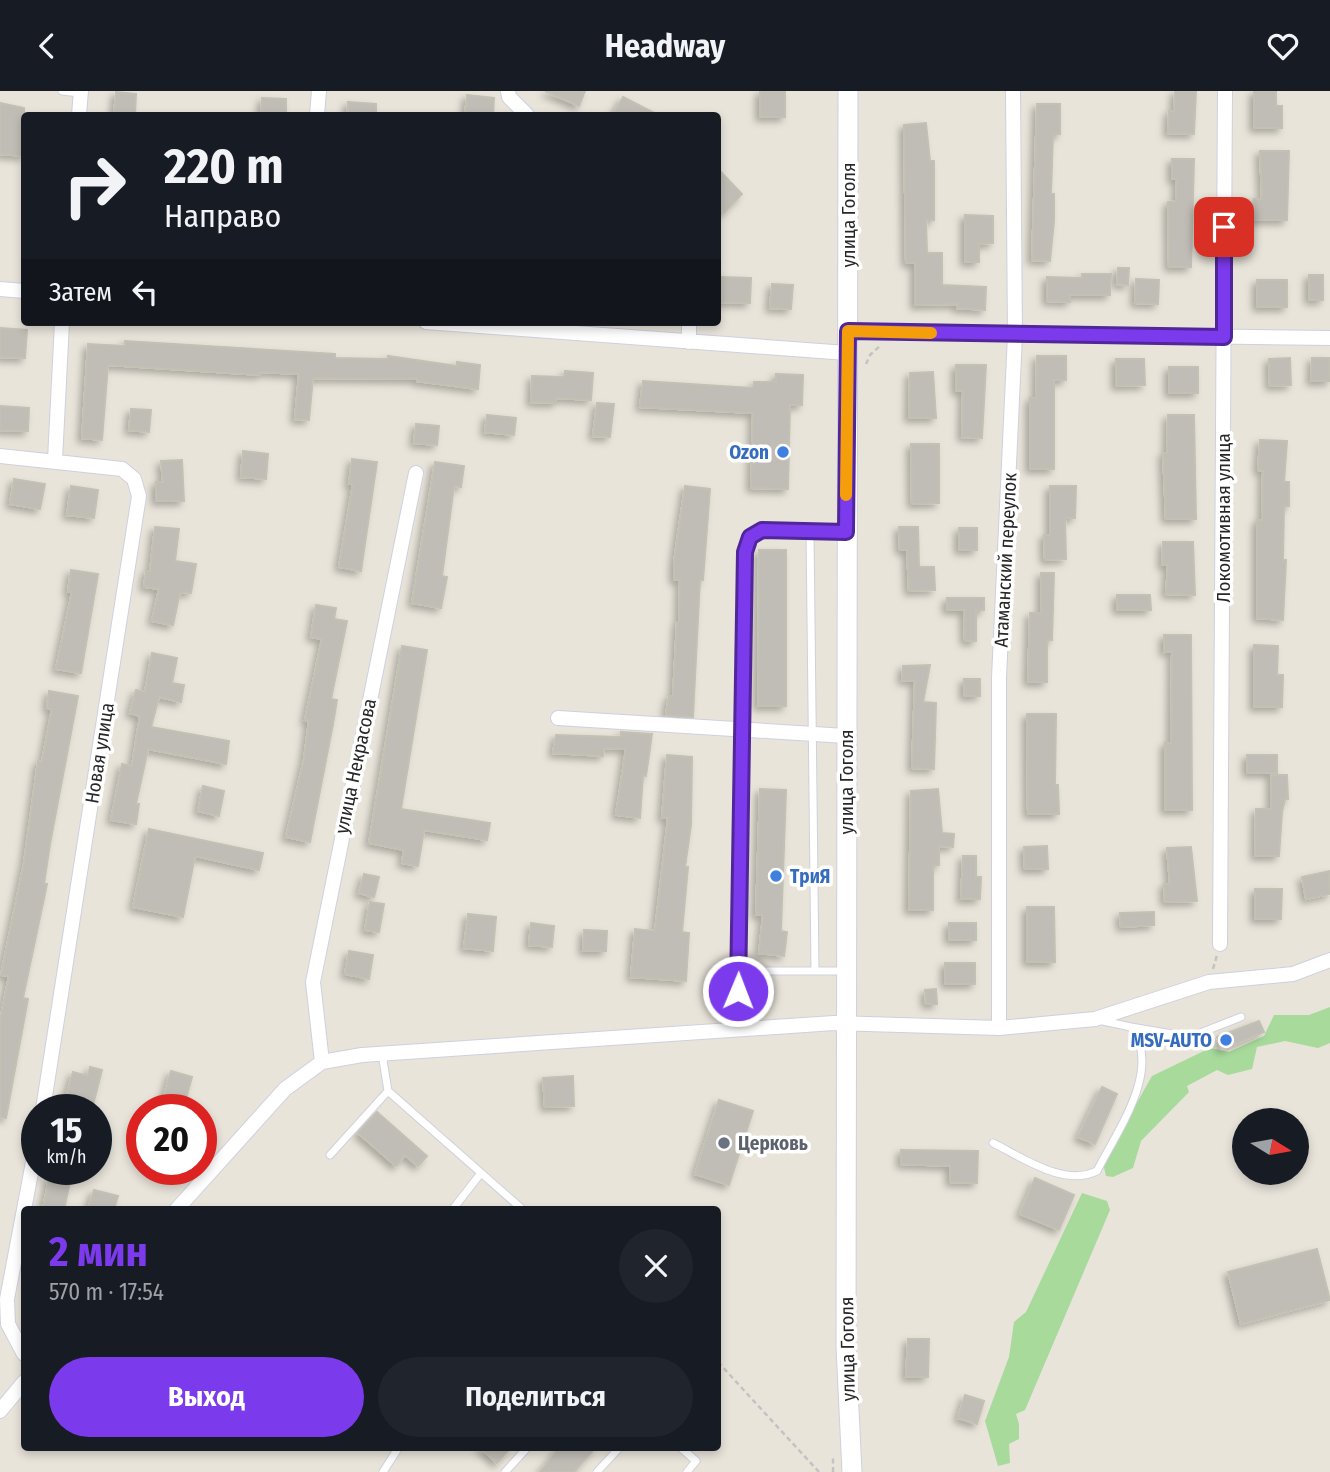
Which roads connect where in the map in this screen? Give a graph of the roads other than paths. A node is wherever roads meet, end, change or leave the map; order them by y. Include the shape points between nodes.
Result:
1 (62, 91) edge
2 (319, 91) edge
3 (508, 91) edge
4 (848, 91) edge
5 (1013, 91) edge
6 (1225, 91) edge
7 (81, 92) edge
8 (79, 112) edge
9 (317, 112) edge
10 (524, 112) edge
11 (0, 289) edge
12 (21, 291) edge
13 (62, 326) edge
14 (479, 326) edge
15 (689, 326) edge
16 (848, 331) junction
17 (1015, 335) junction
18 (1224, 337) junction
19 (1330, 338) edge
20 (689, 342) junction
21 (847, 353) junction
22 (0, 456) edge
23 (55, 460) junction
24 (416, 473) dead end
25 (810, 531) junction
26 (846, 532) junction
27 (558, 717) dead end
28 (743, 729) junction
29 (815, 734) junction
30 (846, 736) junction
31 (1220, 944) road end
32 (1330, 960) edge
33 (738, 971) junction
34 (815, 971) junction
35 (846, 971) junction
36 (1241, 1017) dead end
37 (1095, 1020) junction
38 (846, 1023) junction
39 (1131, 1027) junction
40 (999, 1028) junction
41 (737, 1030) junction
42 (382, 1053) junction
43 (322, 1062) junction
44 (388, 1091) junction
45 (45, 1094) edge
46 (993, 1143) dead end
47 (330, 1155) dead end
48 (481, 1173) junction
49 (29, 1185) edge
50 (25, 1206) edge
51 (180, 1206) edge
52 (455, 1206) edge
53 (519, 1206) edge
54 (21, 1225) edge
55 (21, 1348) edge
56 (21, 1386) edge
57 (0, 1411) edge
58 (396, 1451) edge
59 (524, 1451) edge
60 (616, 1451) edge
61 (685, 1451) edge
62 (383, 1472) edge
63 (505, 1472) edge
64 (597, 1472) edge
65 (687, 1472) edge
66 (852, 1472) edge

1 - 7 lane
2 - 9 street
3 - 10 street
4 - 16 main road, улица Гоголя
5 - 17 street, Атаманский переулок
6 - 18 street, Локомотивная улица
7 - 8 street
11 - 12 street
13 - 23 street
14 - 20 street
15 - 20 street
16 - 17 street
16 - 21 main road, улица Гоголя
17 - 18 street
17 - 40 street, Атаманский переулок via 999,678
18 - 19 street
18 - 31 street, Локомотивная улица
20 - 21 street
21 - 26 main road, улица Гоголя
22 - 23 street, Новая улица
23 - 45 street, Новая улица via 122,469 134,479 139,506
24 - 43 street, улица Некрасова via 313,982
25 - 26 lane
25 - 28 lane via 762,530 750,537
25 - 29 lane
26 - 30 main road, улица Гоголя
27 - 28 street
28 - 29 street
28 - 33 lane
29 - 30 street
29 - 34 lane
30 - 35 main road, улица Гоголя
32 - 37 street via 1293,974 1209,982
33 - 34 lane
33 - 41 lane
34 - 35 lane
35 - 38 main road, улица Гоголя
36 - 39 lane via 1190,1037
37 - 39 lane
37 - 40 street
38 - 40 street
38 - 41 street
38 - 66 main road, улица Гоголя via 846,1347
39 - 46 lane via 1143,1049 1143,1065 1132,1101 1097,1171 1087,1176 1056,1173
41 - 42 street
42 - 43 street
42 - 44 lane
43 - 51 street via 285,1089
44 - 47 lane
44 - 48 lane
48 - 52 lane
48 - 53 lane
49 - 50 street
54 - 55 street via 7,1299 8,1324
56 - 57 street
58 - 62 lane
59 - 63 lane
60 - 64 lane
61 - 65 lane via 696,1461

